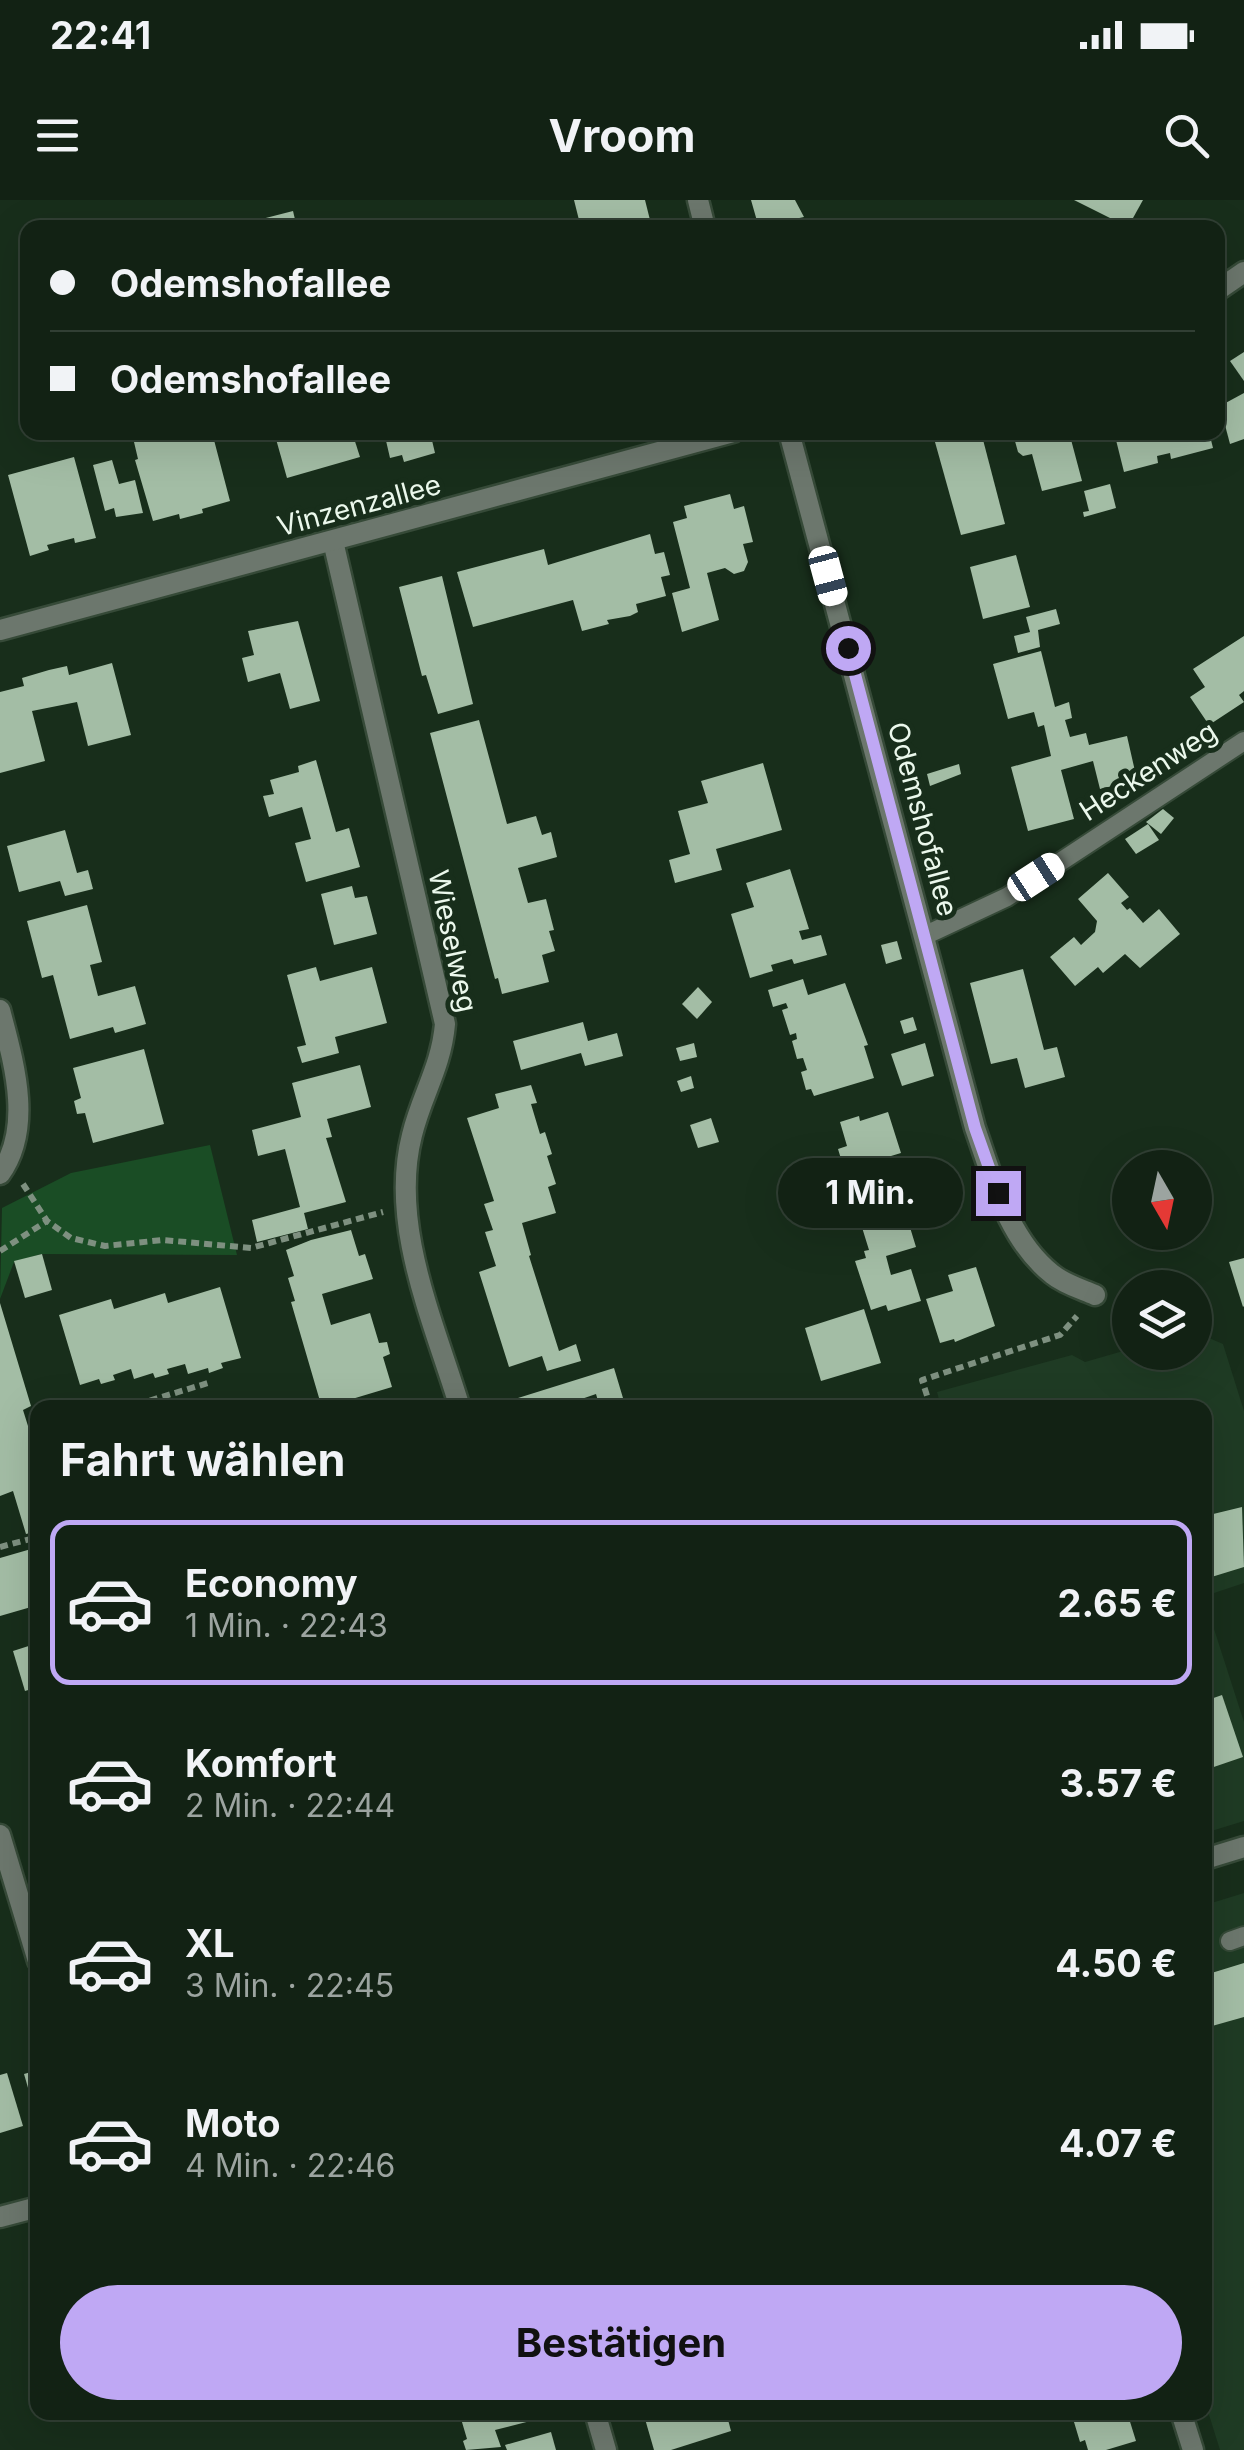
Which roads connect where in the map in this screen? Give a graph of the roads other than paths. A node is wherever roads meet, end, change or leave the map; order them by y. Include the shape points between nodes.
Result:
1 (704, 440) edge
2 (791, 440) edge
3 (333, 541) junction
4 (0, 630) edge
5 (1244, 740) edge
6 (926, 935) junction
7 (0, 1010) edge
8 (4, 1168) edge
9 (1095, 1295) road end
10 (458, 1400) edge
11 (0, 1834) edge
12 (1244, 1847) edge
13 (1212, 1857) edge
14 (30, 1934) edge
15 (30, 2209) edge
16 (0, 2217) edge
17 (597, 2420) edge
18 (1184, 2420) edge
19 (606, 2450) edge
20 (1193, 2450) edge

1 - 3 street, Vinzenzallee
2 - 6 street, Odemshofallee
3 - 4 street, Vinzenzallee
3 - 10 street, Wieselweg via 444,1024 442,1053 412,1136 405,1204
5 - 6 lane, Heckenweg via 1007,897
6 - 9 street, Odemshofallee via 998,1193 1025,1249 1055,1277
7 - 8 street via 16,1071 18,1123
11 - 14 street
12 - 13 street
15 - 16 street
17 - 19 street
18 - 20 street

